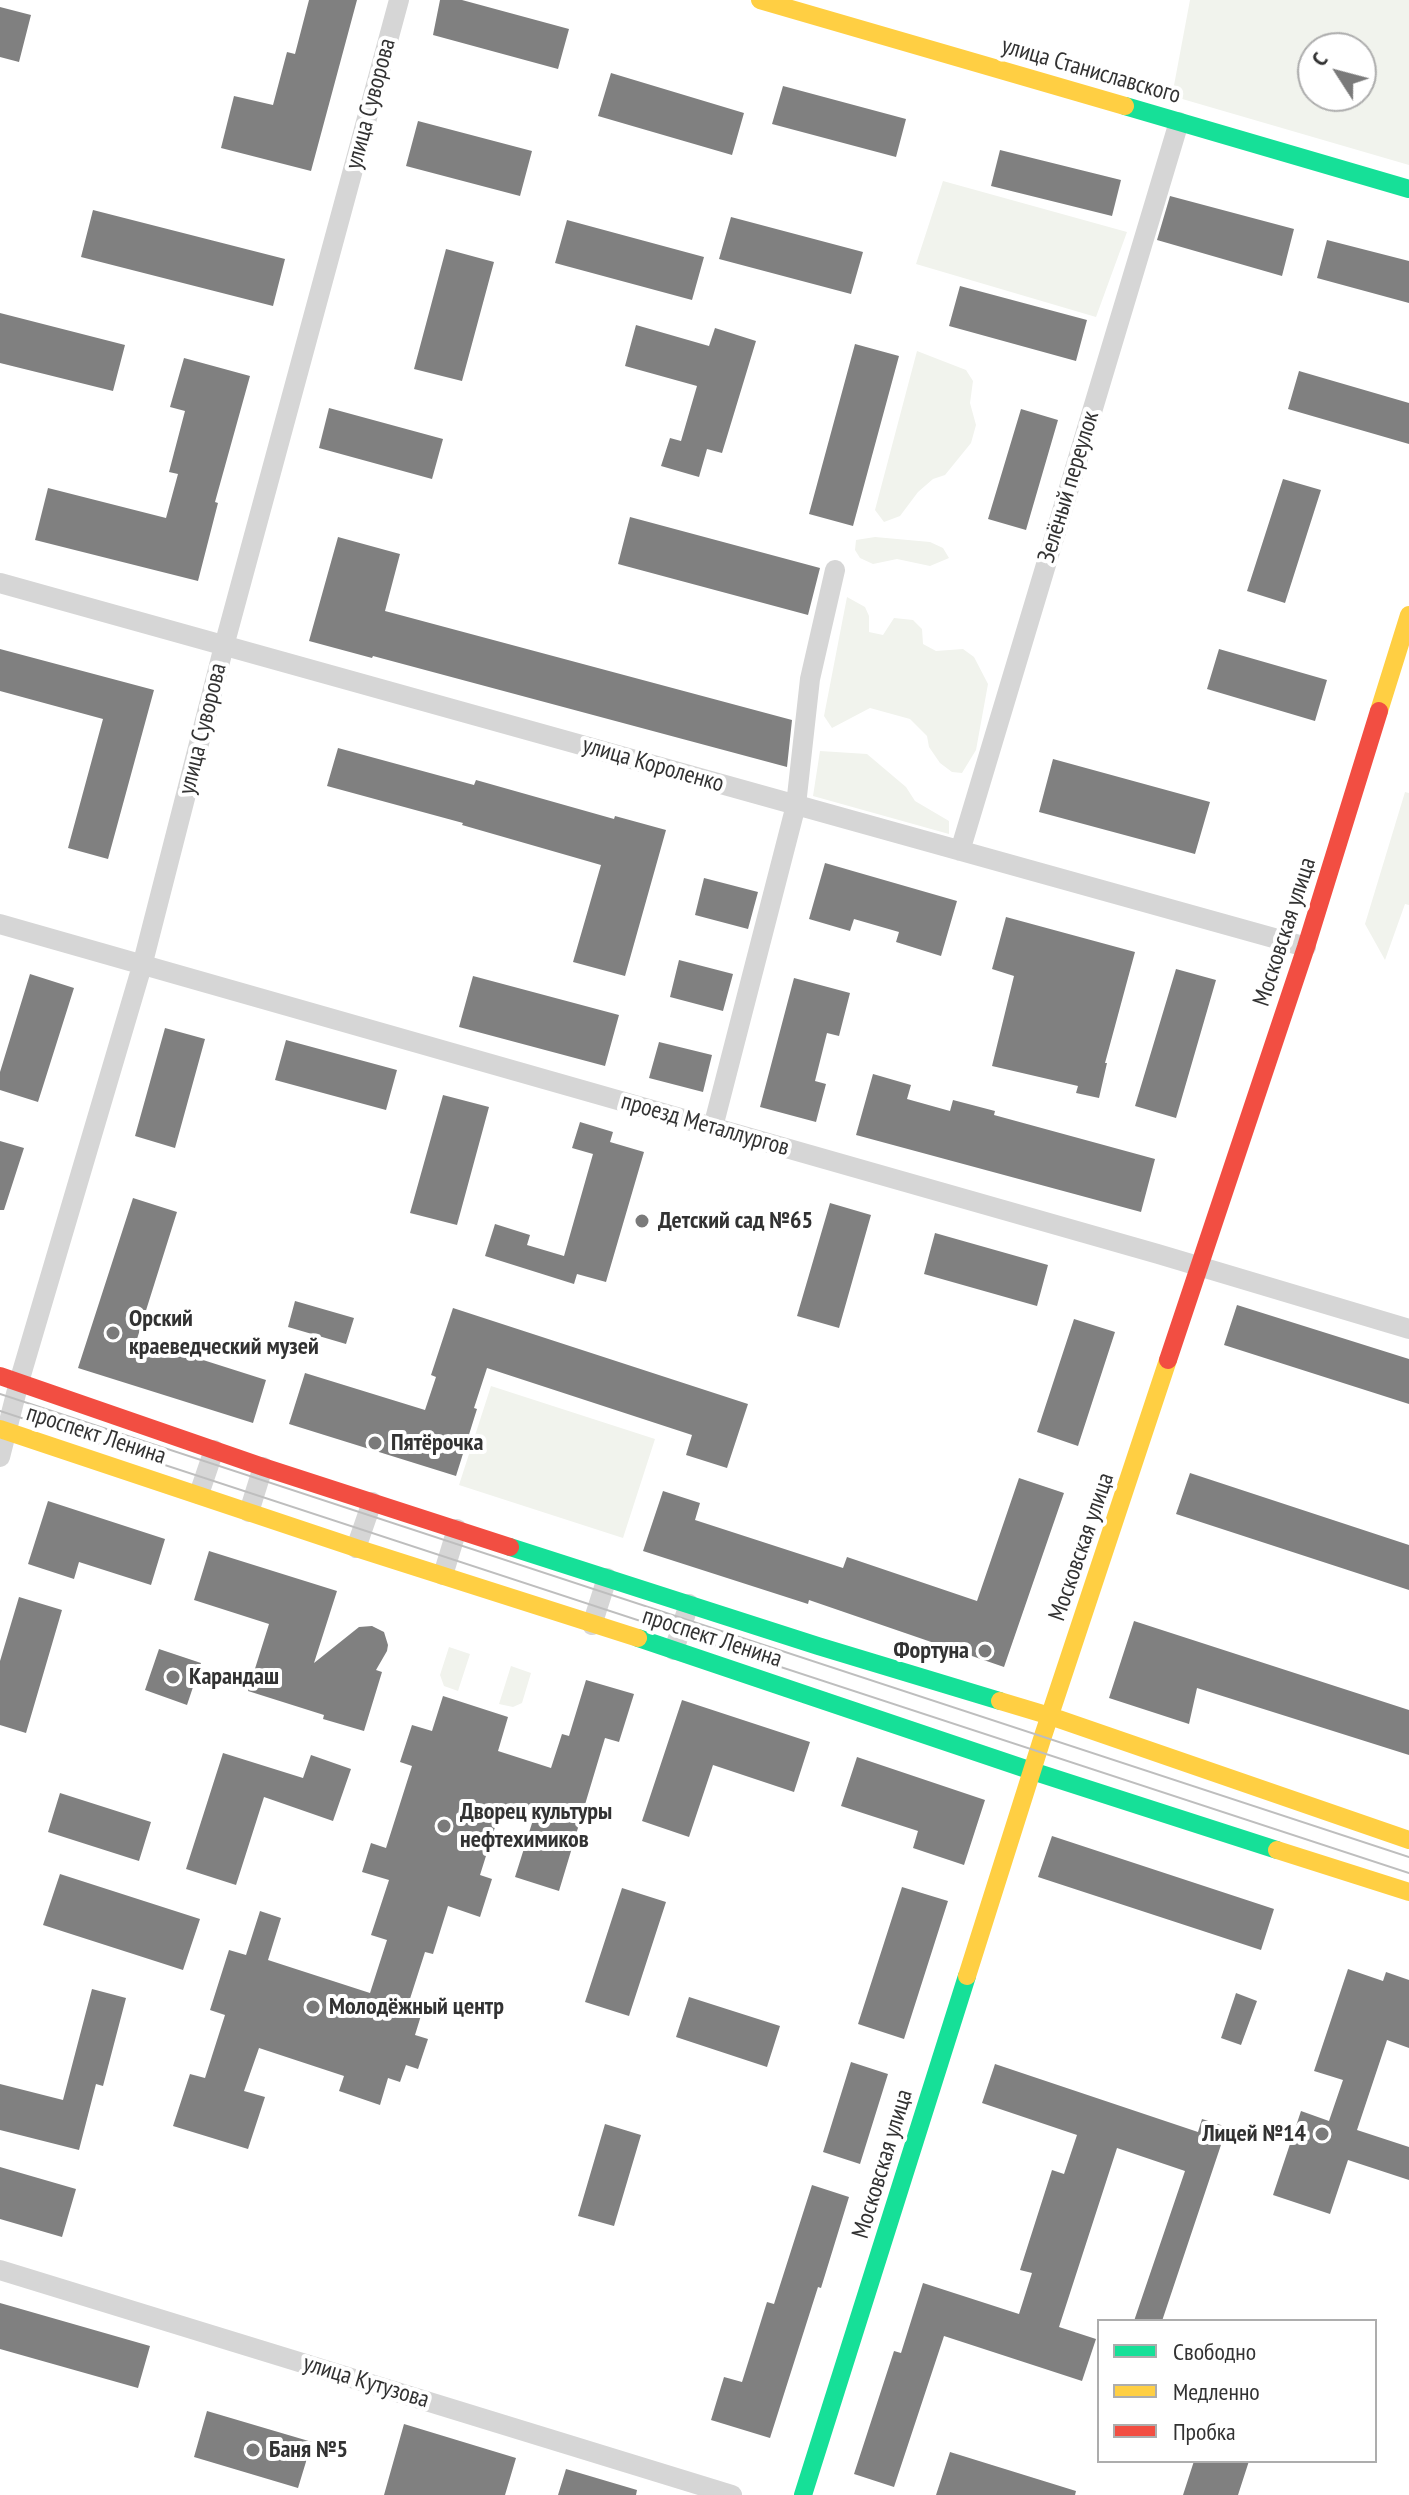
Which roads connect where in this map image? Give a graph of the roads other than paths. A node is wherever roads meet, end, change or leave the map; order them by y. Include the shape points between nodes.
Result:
1 (399, 0) edge
2 (760, 0) edge
3 (1179, 122) junction
4 (1409, 189) edge
5 (835, 570) dead end
6 (0, 583) edge
7 (1409, 615) edge
8 (224, 646) junction
9 (796, 805) junction
10 (960, 851) junction
11 (0, 924) edge
12 (1306, 947) junction
13 (142, 966) junction
14 (713, 1127) junction
15 (1201, 1266) junction
16 (1409, 1329) edge
17 (10, 1379) edge
18 (3, 1430) edge
19 (214, 1450) junction
20 (0, 1457) edge
21 (263, 1467) junction
22 (199, 1494) junction
23 (372, 1502) junction
24 (249, 1512) junction
25 (457, 1529) junction
26 (356, 1548) junction
27 (443, 1575) junction
28 (607, 1578) junction
29 (689, 1604) junction
30 (592, 1625) junction
31 (674, 1650) junction
32 (1050, 1716) junction
33 (1032, 1771) junction
34 (1409, 1840) edge
35 (1409, 1892) edge
36 (0, 2270) edge
37 (732, 2495) edge
38 (803, 2495) edge

1 - 8 street, улица Суворова
2 - 3 main road, улица Станиславского
3 - 4 main road, улица Станиславского
3 - 10 street, Зелёный переулок
5 - 9 street via 810,679
6 - 8 street, улица Короленко
7 - 12 main road, Московская улица
8 - 9 street, улица Короленко
8 - 13 street, улица Суворова
9 - 10 street, улица Короленко
9 - 14 street
10 - 12 street, улица Короленко
11 - 13 street, проезд Металлургов
12 - 15 main road, Московская улица
13 - 14 street, проезд Металлургов
13 - 17 street, улица Суворова
14 - 15 street, проезд Металлургов
15 - 16 street, проезд Металлургов
15 - 32 main road, Московская улица
17 - 18 street, улица Суворова
17 - 19 main road, проспект Ленина
18 - 20 street, улица Суворова
18 - 22 main road, проспект Ленина
19 - 21 main road, проспект Ленина
19 - 22 street
21 - 23 main road, проспект Ленина
21 - 24 street
22 - 24 main road, проспект Ленина
23 - 25 main road, проспект Ленина
23 - 26 street
24 - 26 main road, проспект Ленина
25 - 27 street
25 - 28 main road, проспект Ленина
26 - 27 main road, проспект Ленина
27 - 30 main road, проспект Ленина
28 - 29 main road, проспект Ленина
28 - 30 street
29 - 31 street
29 - 32 main road, проспект Ленина
30 - 31 main road, проспект Ленина
31 - 33 main road, проспект Ленина
32 - 33 main road, Московская улица
32 - 34 main road, проспект Ленина
33 - 35 main road, проспект Ленина
33 - 38 main road, Московская улица
36 - 37 street, улица Кутузова

